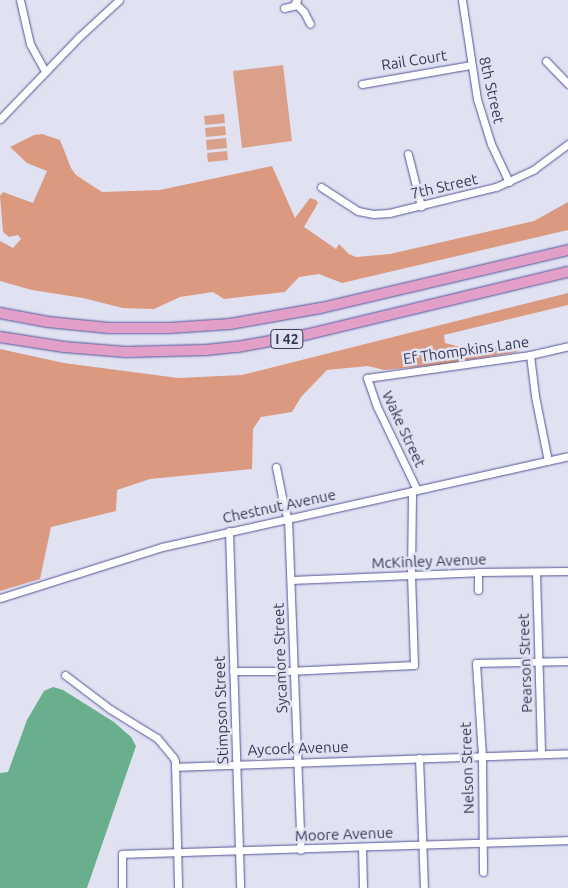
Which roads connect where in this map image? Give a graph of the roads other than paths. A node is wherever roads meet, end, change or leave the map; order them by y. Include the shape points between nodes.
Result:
1 (20, 0) edge
2 (119, 0) edge
3 (462, 0) edge
4 (296, 1) edge
5 (284, 8) dead end
6 (310, 24) dead end
7 (546, 61) dead end
8 (471, 65) junction
9 (45, 71) junction
10 (362, 84) dead end
11 (568, 84) edge
12 (0, 119) edge
13 (568, 144) edge
14 (408, 154) dead end
15 (509, 182) junction
16 (321, 187) dead end
17 (421, 206) junction
18 (568, 250) edge
19 (568, 272) edge
20 (0, 313) edge
21 (0, 337) edge
22 (568, 346) edge
23 (530, 355) junction
24 (367, 378) joint
25 (568, 456) edge
26 (548, 461) junction
27 (276, 467) dead end
28 (415, 490) junction
29 (288, 518) junction
30 (228, 532) junction
31 (568, 571) edge
32 (478, 572) junction
33 (536, 572) junction
34 (411, 575) junction
35 (291, 580) junction
36 (478, 590) dead end
37 (0, 598) edge
38 (568, 661) edge
39 (538, 662) junction
40 (233, 671) junction
41 (294, 671) junction
42 (65, 675) dead end
43 (568, 753) edge
44 (541, 754) junction
45 (482, 756) junction
46 (419, 758) junction
47 (298, 762) junction
48 (237, 764) junction
49 (175, 767) junction
50 (568, 840) edge
51 (482, 843) junction
52 (422, 845) junction
53 (362, 848) junction
54 (301, 850) junction
55 (239, 852) junction
56 (177, 853) junction
57 (483, 872) dead end
58 (122, 888) edge
59 (178, 888) edge
60 (240, 888) edge
61 (363, 888) edge
62 (424, 888) edge

1 - 9 street via 30,44
2 - 9 street
3 - 8 street, 8th Street
4 - 5 street via 293,6
4 - 6 street
7 - 11 street
8 - 10 street, Rail Court
8 - 15 street, 8th Street via 483,122
9 - 12 street
13 - 15 street, 7th Street via 533,170
14 - 17 street
15 - 17 street, 7th Street
16 - 17 street, 7th Street via 358,211 373,214
18 - 20 highway via 320,308 230,324 109,328
19 - 21 highway, I 42 via 309,334 237,347 126,352
22 - 23 street, Ef Thompkins Lane
23 - 24 street, Ef Thompkins Lane
23 - 26 street via 534,396
24 - 28 street, Wake Street
25 - 26 street, Chestnut Avenue
26 - 28 street, Chestnut Avenue
27 - 29 street, Sycamore Street
28 - 29 street, Chestnut Avenue
28 - 34 street, Wake Street
29 - 30 street, Chestnut Avenue
29 - 35 street, Sycamore Street
30 - 37 street, Chestnut Avenue via 162,547
30 - 40 street, Stimpson Street
31 - 33 street, McKinley Avenue
32 - 33 street, McKinley Avenue
32 - 34 street, McKinley Avenue
32 - 36 street
33 - 39 street, Pearson Street
34 - 35 street, McKinley Avenue
34 - 41 street, Wake Street via 414,665
35 - 41 street, Sycamore Street
38 - 39 street
39 - 44 street, Pearson Street
39 - 45 street, Nelson Street via 476,664
40 - 41 street
40 - 48 street, Stimpson Street
41 - 47 street, Sycamore Street
42 - 49 street via 110,709 157,738 171,752
43 - 44 street, Aycock Avenue
44 - 45 street, Aycock Avenue
45 - 46 street, Aycock Avenue
45 - 51 street, Nelson Street
46 - 47 street, Aycock Avenue
46 - 52 street
47 - 48 street, Aycock Avenue
47 - 54 street, Sycamore Street
48 - 49 street, Aycock Avenue
48 - 55 street, Stimpson Street
49 - 56 street
50 - 51 street, Moore Avenue
51 - 52 street, Moore Avenue
51 - 57 street, Nelson Street
52 - 53 street, Moore Avenue
52 - 62 street
53 - 54 street, Moore Avenue
53 - 61 street
54 - 55 street, Moore Avenue
55 - 56 street, Moore Avenue
55 - 60 street, Stimpson Street
56 - 58 street, Moore Avenue via 122,854
56 - 59 street

